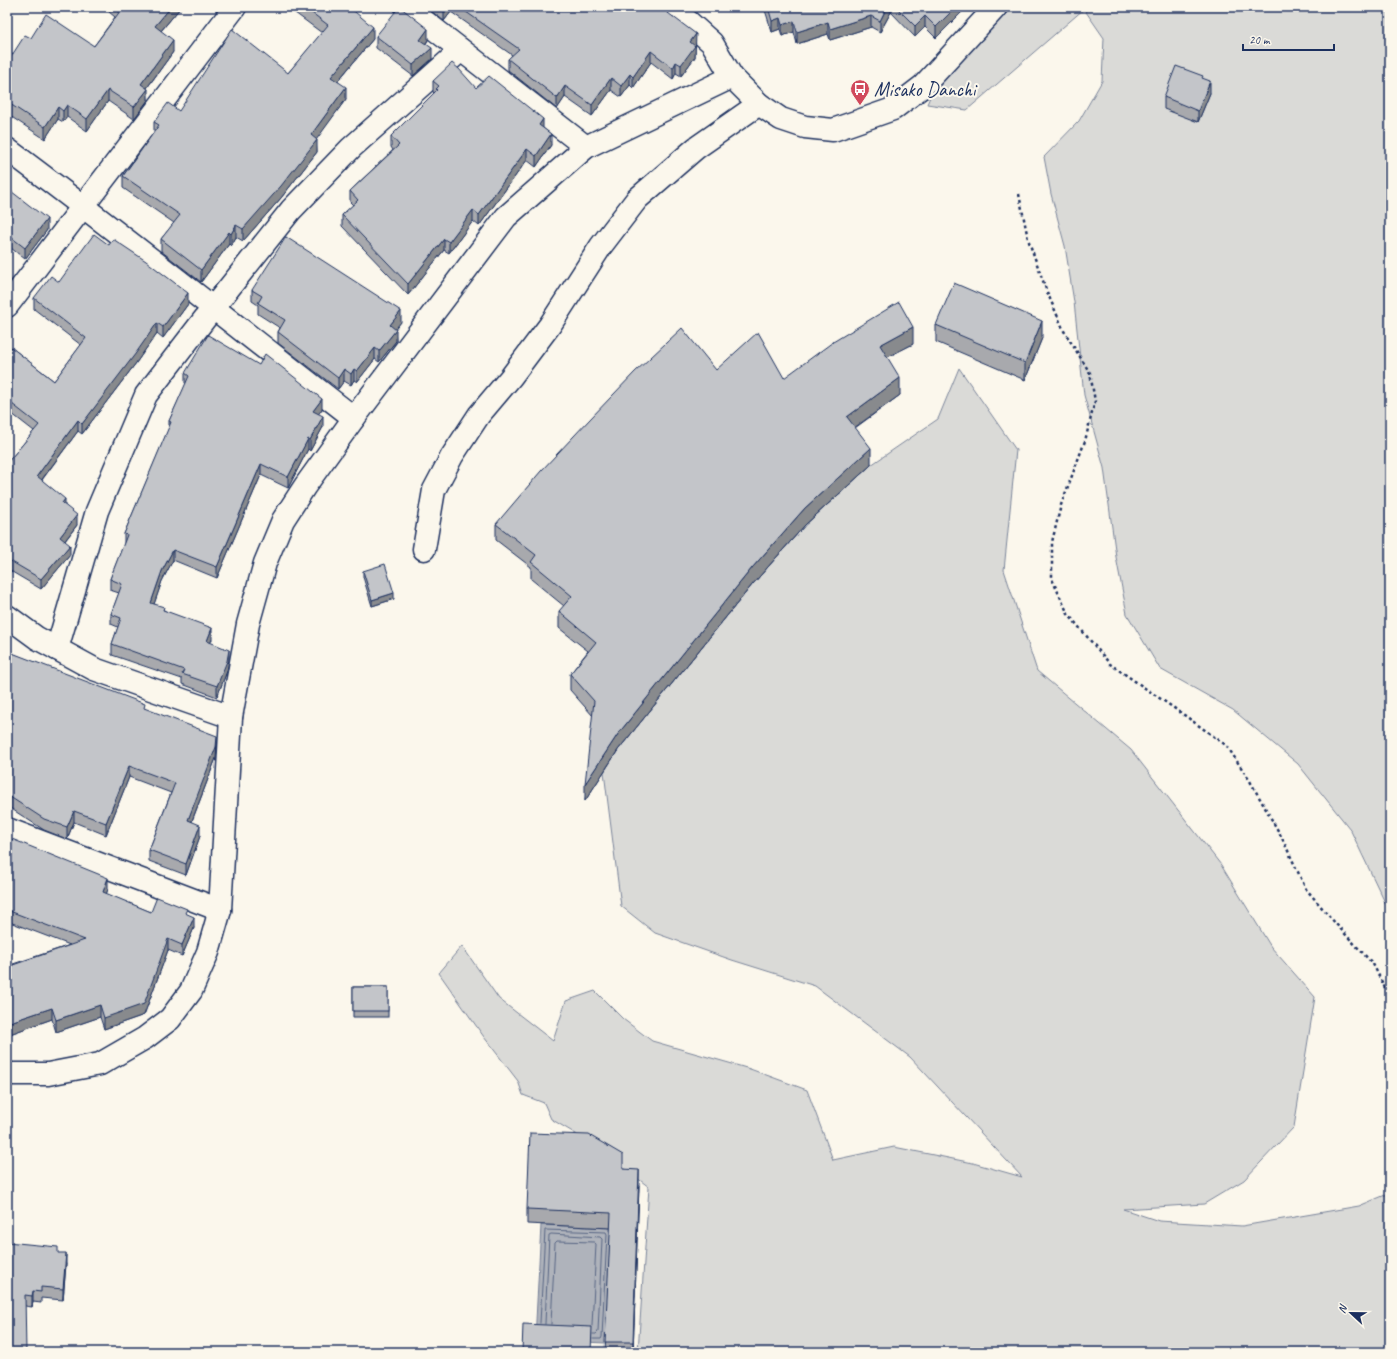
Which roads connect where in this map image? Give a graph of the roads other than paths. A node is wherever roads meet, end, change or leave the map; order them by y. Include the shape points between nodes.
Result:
1 (235, 7) edge
2 (406, 7) edge
3 (672, 7) edge
4 (996, 7) edge
5 (461, 50) junction
6 (732, 77) junction
7 (759, 104) junction
8 (586, 148) junction
9 (7, 149) edge
10 (84, 206) junction
11 (7, 306) edge
12 (213, 308) junction
13 (354, 418) junction
14 (424, 550) dead end
15 (7, 616) edge
16 (57, 649) junction
17 (231, 717) junction
18 (7, 829) edge
19 (220, 910) junction
20 (7, 1074) edge

1 - 10 street
2 - 5 street
3 - 6 street via 712,43
4 - 7 street via 922,86 893,109 832,130 805,127 781,119
5 - 8 street
5 - 12 street via 351,148 291,210
6 - 7 street
6 - 8 street
7 - 14 street via 696,148 637,199 601,246 550,325 511,378 479,415 452,456 434,490
8 - 13 street via 506,217
9 - 10 street
10 - 11 street
10 - 12 street
12 - 13 street
12 - 16 street via 146,395 97,511
13 - 17 street via 283,520 265,563 248,624
15 - 16 street
16 - 17 street via 94,669
17 - 19 street
18 - 19 street
19 - 20 street via 208,952 190,991 170,1019 145,1038 100,1064 48,1074

